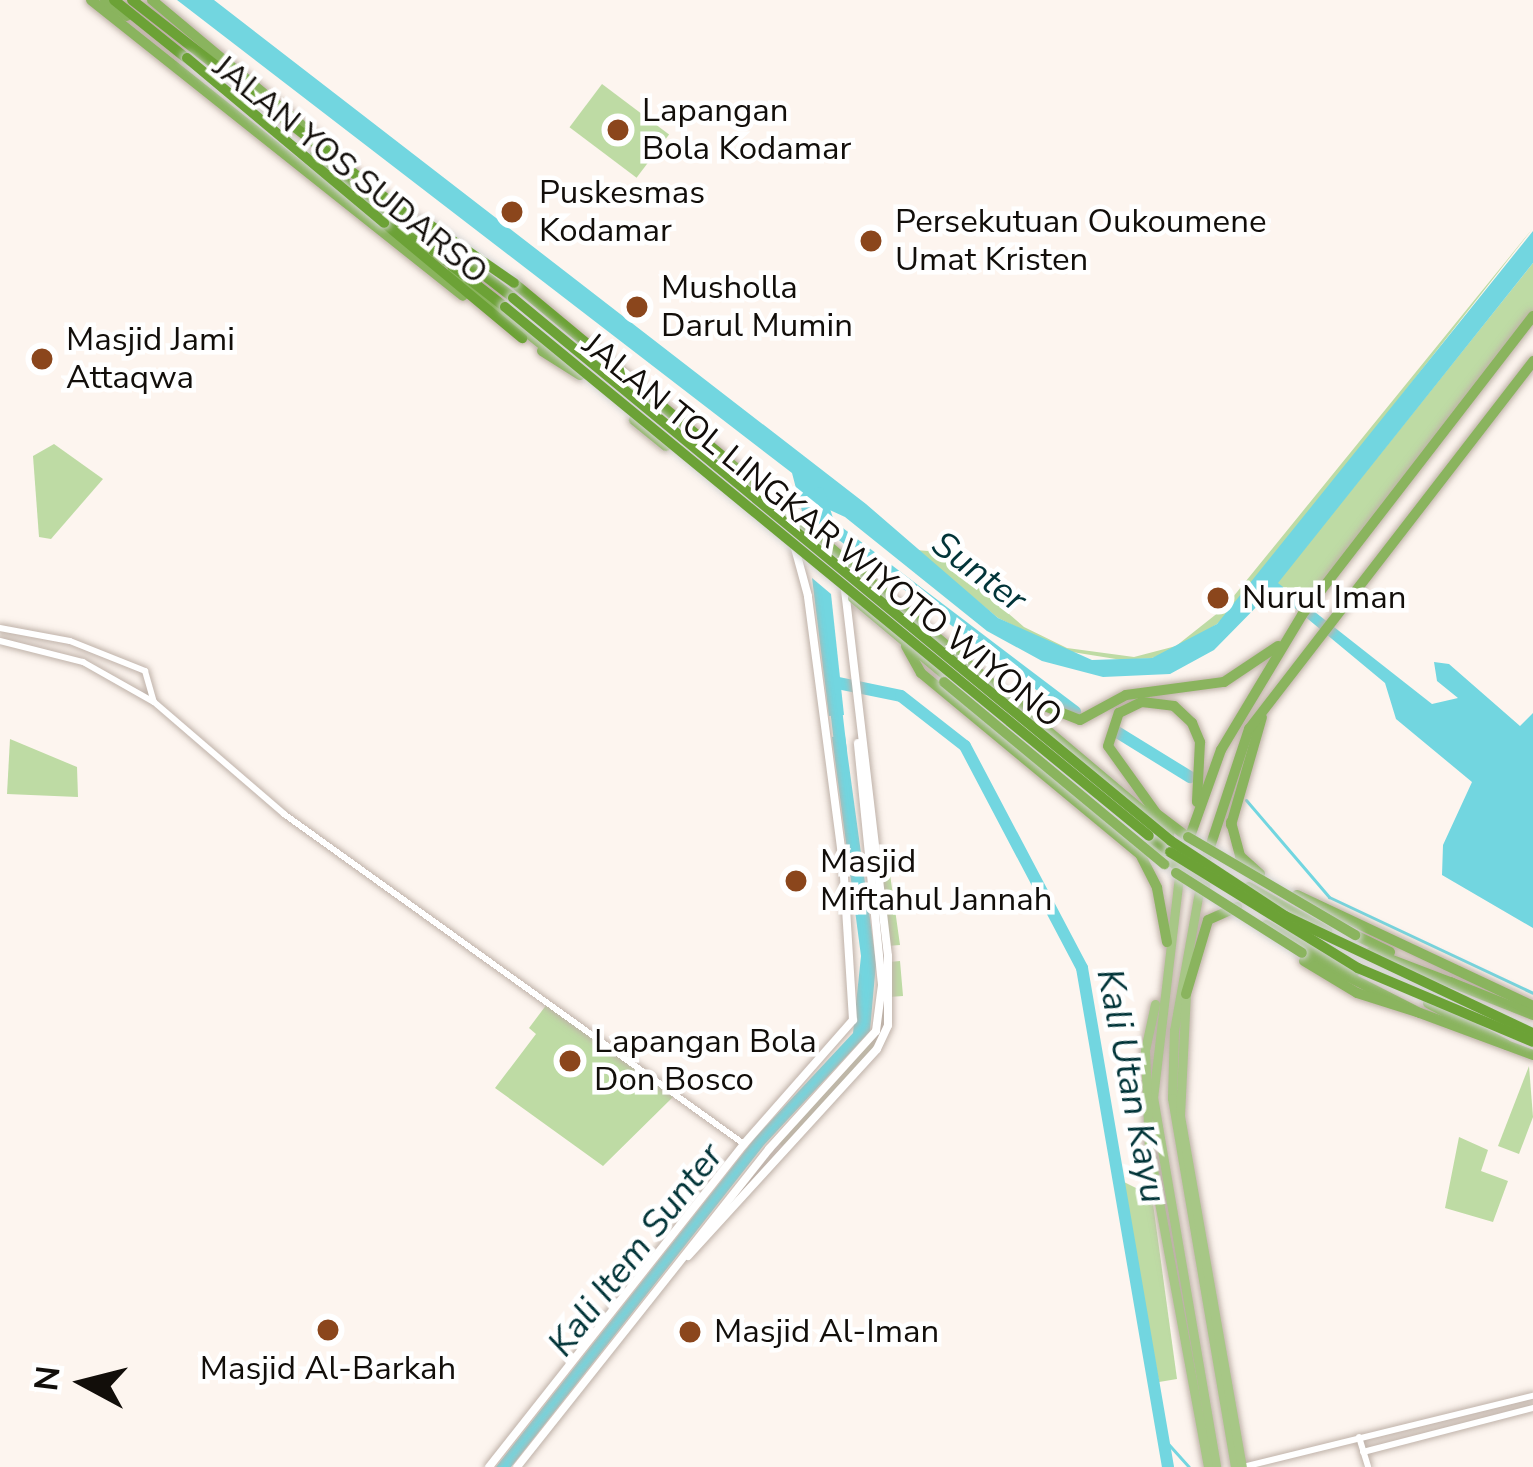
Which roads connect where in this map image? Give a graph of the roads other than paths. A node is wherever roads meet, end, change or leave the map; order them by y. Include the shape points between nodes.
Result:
1 (92, 0) edge
2 (110, 0) edge
3 (132, 0) edge
4 (152, 0) edge
5 (137, 29) junction
6 (187, 58) junction
7 (224, 91) junction
8 (226, 106) junction
9 (411, 222) junction
10 (518, 301) dead end
11 (1533, 316) edge
12 (510, 319) junction
13 (522, 338) junction
14 (580, 351) dead end
15 (1533, 361) edge
16 (569, 365) junction
17 (580, 375) junction
18 (720, 454) junction
19 (807, 560) junction
20 (840, 586) junction
21 (0, 628) edge
22 (1292, 630) junction
23 (0, 641) edge
24 (951, 645) junction
25 (906, 646) junction
26 (991, 681) junction
27 (976, 700) junction
28 (1025, 701) junction
29 (154, 703) junction
30 (1268, 703) junction
31 (1205, 786) junction
32 (1156, 813) junction
33 (1231, 822) junction
34 (1187, 841) junction
35 (1147, 844) junction
36 (1200, 862) junction
37 (1178, 870) junction
38 (1201, 883) junction
39 (1247, 885) junction
40 (1237, 907) junction
41 (1163, 917) junction
42 (1262, 922) junction
43 (1276, 930) junction
44 (1167, 942) junction
45 (1288, 948) junction
46 (1182, 976) junction
47 (1452, 983) junction
48 (1186, 994) junction
49 (1415, 1009) junction
50 (1533, 1011) edge
51 (1533, 1033) edge
52 (1533, 1042) edge
53 (1507, 1045) junction
54 (1533, 1054) edge
55 (744, 1144) junction
56 (1222, 1358) junction
57 (1217, 1372) junction
58 (1533, 1396) edge
59 (1533, 1408) edge
60 (1361, 1444) junction
61 (1211, 1466) edge
62 (489, 1467) edge
63 (517, 1467) edge
64 (1240, 1467) edge
65 (1368, 1467) edge

1 - 5 highway, JALAN YOS SUDARSO
2 - 5 highway, JALAN YOS SUDARSO
2 - 6 highway, JALAN TOL LINGKAR WIYOTO WIYONO
3 - 9 highway, JALAN TOL LINGKAR WIYOTO WIYONO
4 - 18 highway, JALAN YOS SUDARSO via 411,215
5 - 7 highway, JALAN YOS SUDARSO
5 - 8 highway, JALAN YOS SUDARSO
6 - 13 highway, bridge
6 - 52 highway, JALAN TOL LINGKAR WIYOTO WIYONO, bridge via 735,489 1170,852 1358,968
7 - 8 highway
7 - 12 highway, JALAN YOS SUDARSO
8 - 13 highway, JALAN YOS SUDARSO
9 - 18 highway, bridge via 430,224 529,294
9 - 51 highway, JALAN TOL LINGKAR WIYOTO WIYONO, bridge via 775,508 1171,841 1386,970
10 - 12 highway via 522,314
11 - 22 highway
12 - 16 highway, JALAN YOS SUDARSO
13 - 17 highway, JALAN YOS SUDARSO
14 - 16 highway via 570,353
15 - 30 highway
16 - 17 highway, JALAN YOS SUDARSO
17 - 19 highway, JALAN YOS SUDARSO
18 - 24 highway, JALAN YOS SUDARSO
19 - 20 highway, JALAN YOS SUDARSO, bridge
19 - 55 main road via 856,977 853,1020
20 - 25 highway, JALAN YOS SUDARSO
20 - 63 main road via 882,985 876,1031 769,1149
21 - 29 street via 70,641 145,671
22 - 28 highway via 1224,682 1134,693 1085,719
22 - 31 highway
23 - 29 street via 83,662
24 - 26 highway, JALAN YOS SUDARSO
24 - 28 highway, JALAN YOS SUDARSO
25 - 27 highway, JALAN YOS SUDARSO
25 - 37 highway, JALAN YOS SUDARSO, bridge
25 - 41 highway via 921,673 1140,854
26 - 27 highway
26 - 34 highway, JALAN YOS SUDARSO
27 - 35 highway, JALAN YOS SUDARSO
28 - 32 highway, JALAN YOS SUDARSO
29 - 55 street via 284,814
30 - 33 highway
30 - 36 highway via 1224,789
31 - 32 highway via 1200,742 1186,716 1163,702 1126,707 1108,734 1110,754
31 - 34 highway
32 - 34 highway, JALAN YOS SUDARSO
33 - 39 highway via 1232,858
33 - 50 highway via 1240,856 1259,874
34 - 36 highway
34 - 37 highway
34 - 47 highway, bridge
35 - 37 highway, JALAN YOS SUDARSO
35 - 41 highway via 1161,877
36 - 37 highway
36 - 38 highway
36 - 39 highway
37 - 38 highway
37 - 44 main road
37 - 49 highway, bridge via 1302,953
38 - 40 highway
38 - 46 main road
39 - 47 highway via 1351,944
40 - 42 highway
40 - 48 highway via 1208,920
41 - 44 highway
42 - 43 highway
42 - 45 highway via 1265,934
43 - 45 highway
43 - 53 highway
44 - 61 main road via 1157,1135
45 - 49 highway via 1357,993
46 - 48 main road
46 - 57 main road via 1172,1098
47 - 50 highway
48 - 56 main road via 1180,1116
49 - 53 highway
53 - 54 highway
55 - 62 main road
56 - 57 main road
56 - 64 main road
57 - 64 main road
58 - 60 street
59 - 60 street
60 - 64 street
60 - 65 street

